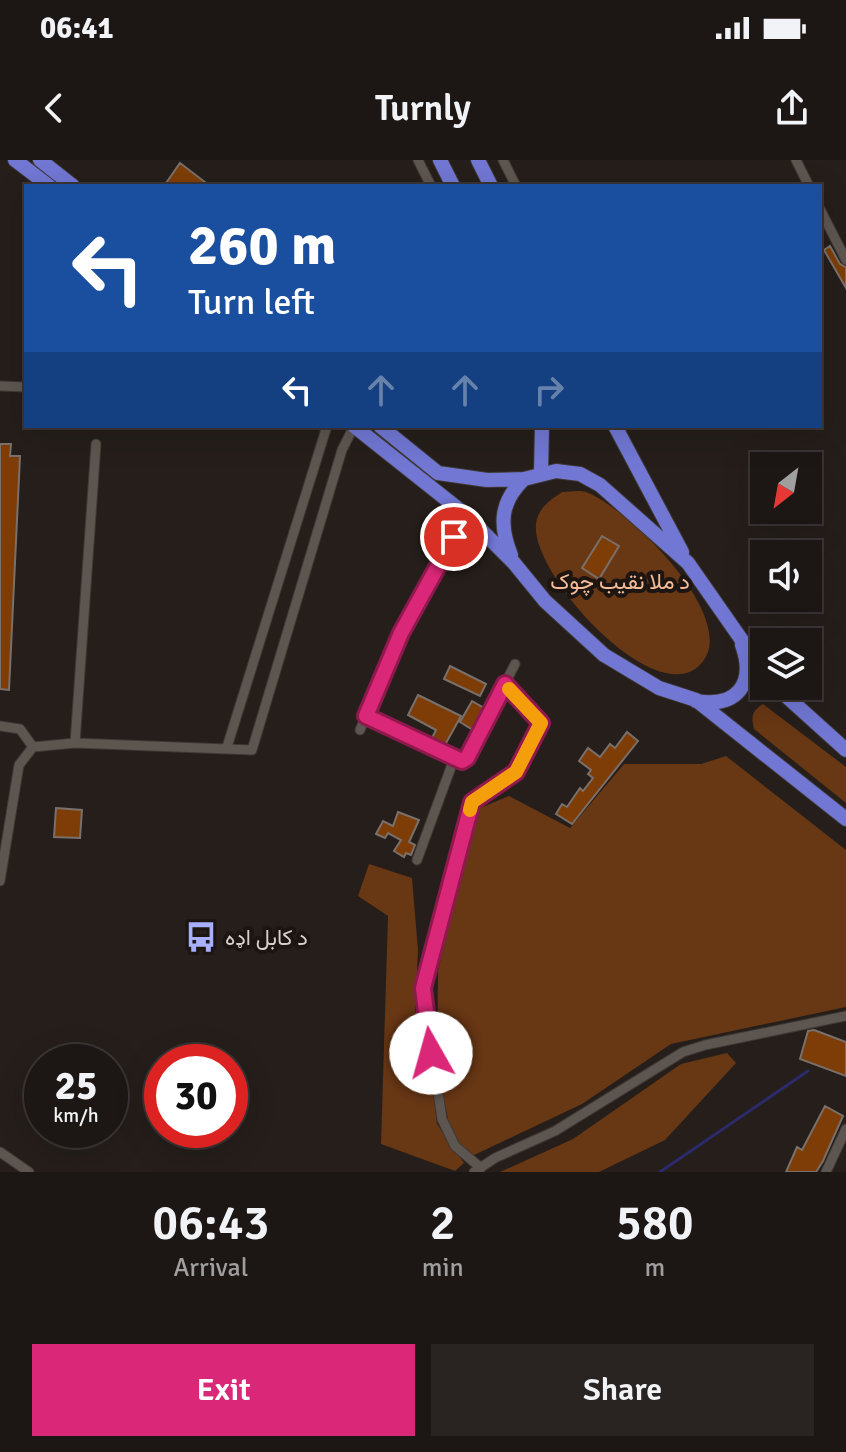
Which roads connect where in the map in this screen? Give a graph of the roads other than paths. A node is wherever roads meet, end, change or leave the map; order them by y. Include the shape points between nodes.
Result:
1 (15, 160) edge
2 (40, 160) edge
3 (418, 160) edge
4 (440, 160) edge
5 (478, 160) edge
6 (503, 160) edge
7 (796, 160) edge
8 (46, 184) edge
9 (70, 184) edge
10 (430, 184) edge
11 (452, 184) edge
12 (490, 184) edge
13 (515, 184) edge
14 (808, 184) edge
15 (822, 213) edge
16 (846, 260) edge
17 (0, 386) edge
18 (24, 387) edge
19 (326, 428) edge
20 (353, 428) edge
21 (357, 428) edge
22 (382, 428) edge
23 (542, 428) edge
24 (620, 430) edge
25 (96, 444) dead end
26 (541, 473) junction
27 (524, 479) junction
28 (466, 515) junction
29 (514, 563) junction
30 (688, 563) junction
31 (739, 636) junction
32 (750, 652) edge
33 (515, 664) dead end
34 (505, 684) junction
35 (696, 700) junction
36 (791, 700) edge
37 (366, 716) junction
38 (0, 726) edge
39 (360, 730) dead end
40 (75, 743) junction
41 (33, 747) junction
42 (227, 747) junction
43 (846, 750) edge
44 (454, 759) junction
45 (846, 819) edge
46 (4, 828) edge
47 (417, 860) dead end
48 (0, 881) edge
49 (846, 1016) edge
50 (846, 1129) edge
51 (0, 1152) edge
52 (477, 1170) edge
53 (29, 1172) edge
54 (826, 1172) edge

1 - 8 highway
2 - 9 highway
3 - 10 street
4 - 11 highway
5 - 12 highway
6 - 13 street
7 - 14 street
15 - 16 street
17 - 18 street
19 - 42 street
20 - 42 street via 252,750
21 - 28 highway
22 - 27 highway via 438,473 464,480
23 - 26 highway
24 - 30 highway
25 - 40 street
26 - 27 highway
26 - 30 highway via 580,474 600,485
27 - 29 highway via 509,493 503,513 504,537
28 - 29 highway
28 - 37 street via 401,633
29 - 35 highway via 545,601 604,655 659,688
30 - 31 highway
31 - 32 highway
31 - 35 highway via 746,656 742,688 732,699 714,704
33 - 34 street
34 - 44 street via 467,758
34 - 52 street via 541,723 516,772 472,802 423,988 442,1119 455,1146
35 - 45 highway
36 - 43 highway
37 - 39 street
37 - 44 street
38 - 41 street via 20,729
40 - 41 street
40 - 42 street
41 - 46 street via 19,765
44 - 47 street
46 - 48 street
49 - 52 street via 683,1052 555,1131
50 - 54 street
51 - 53 street

